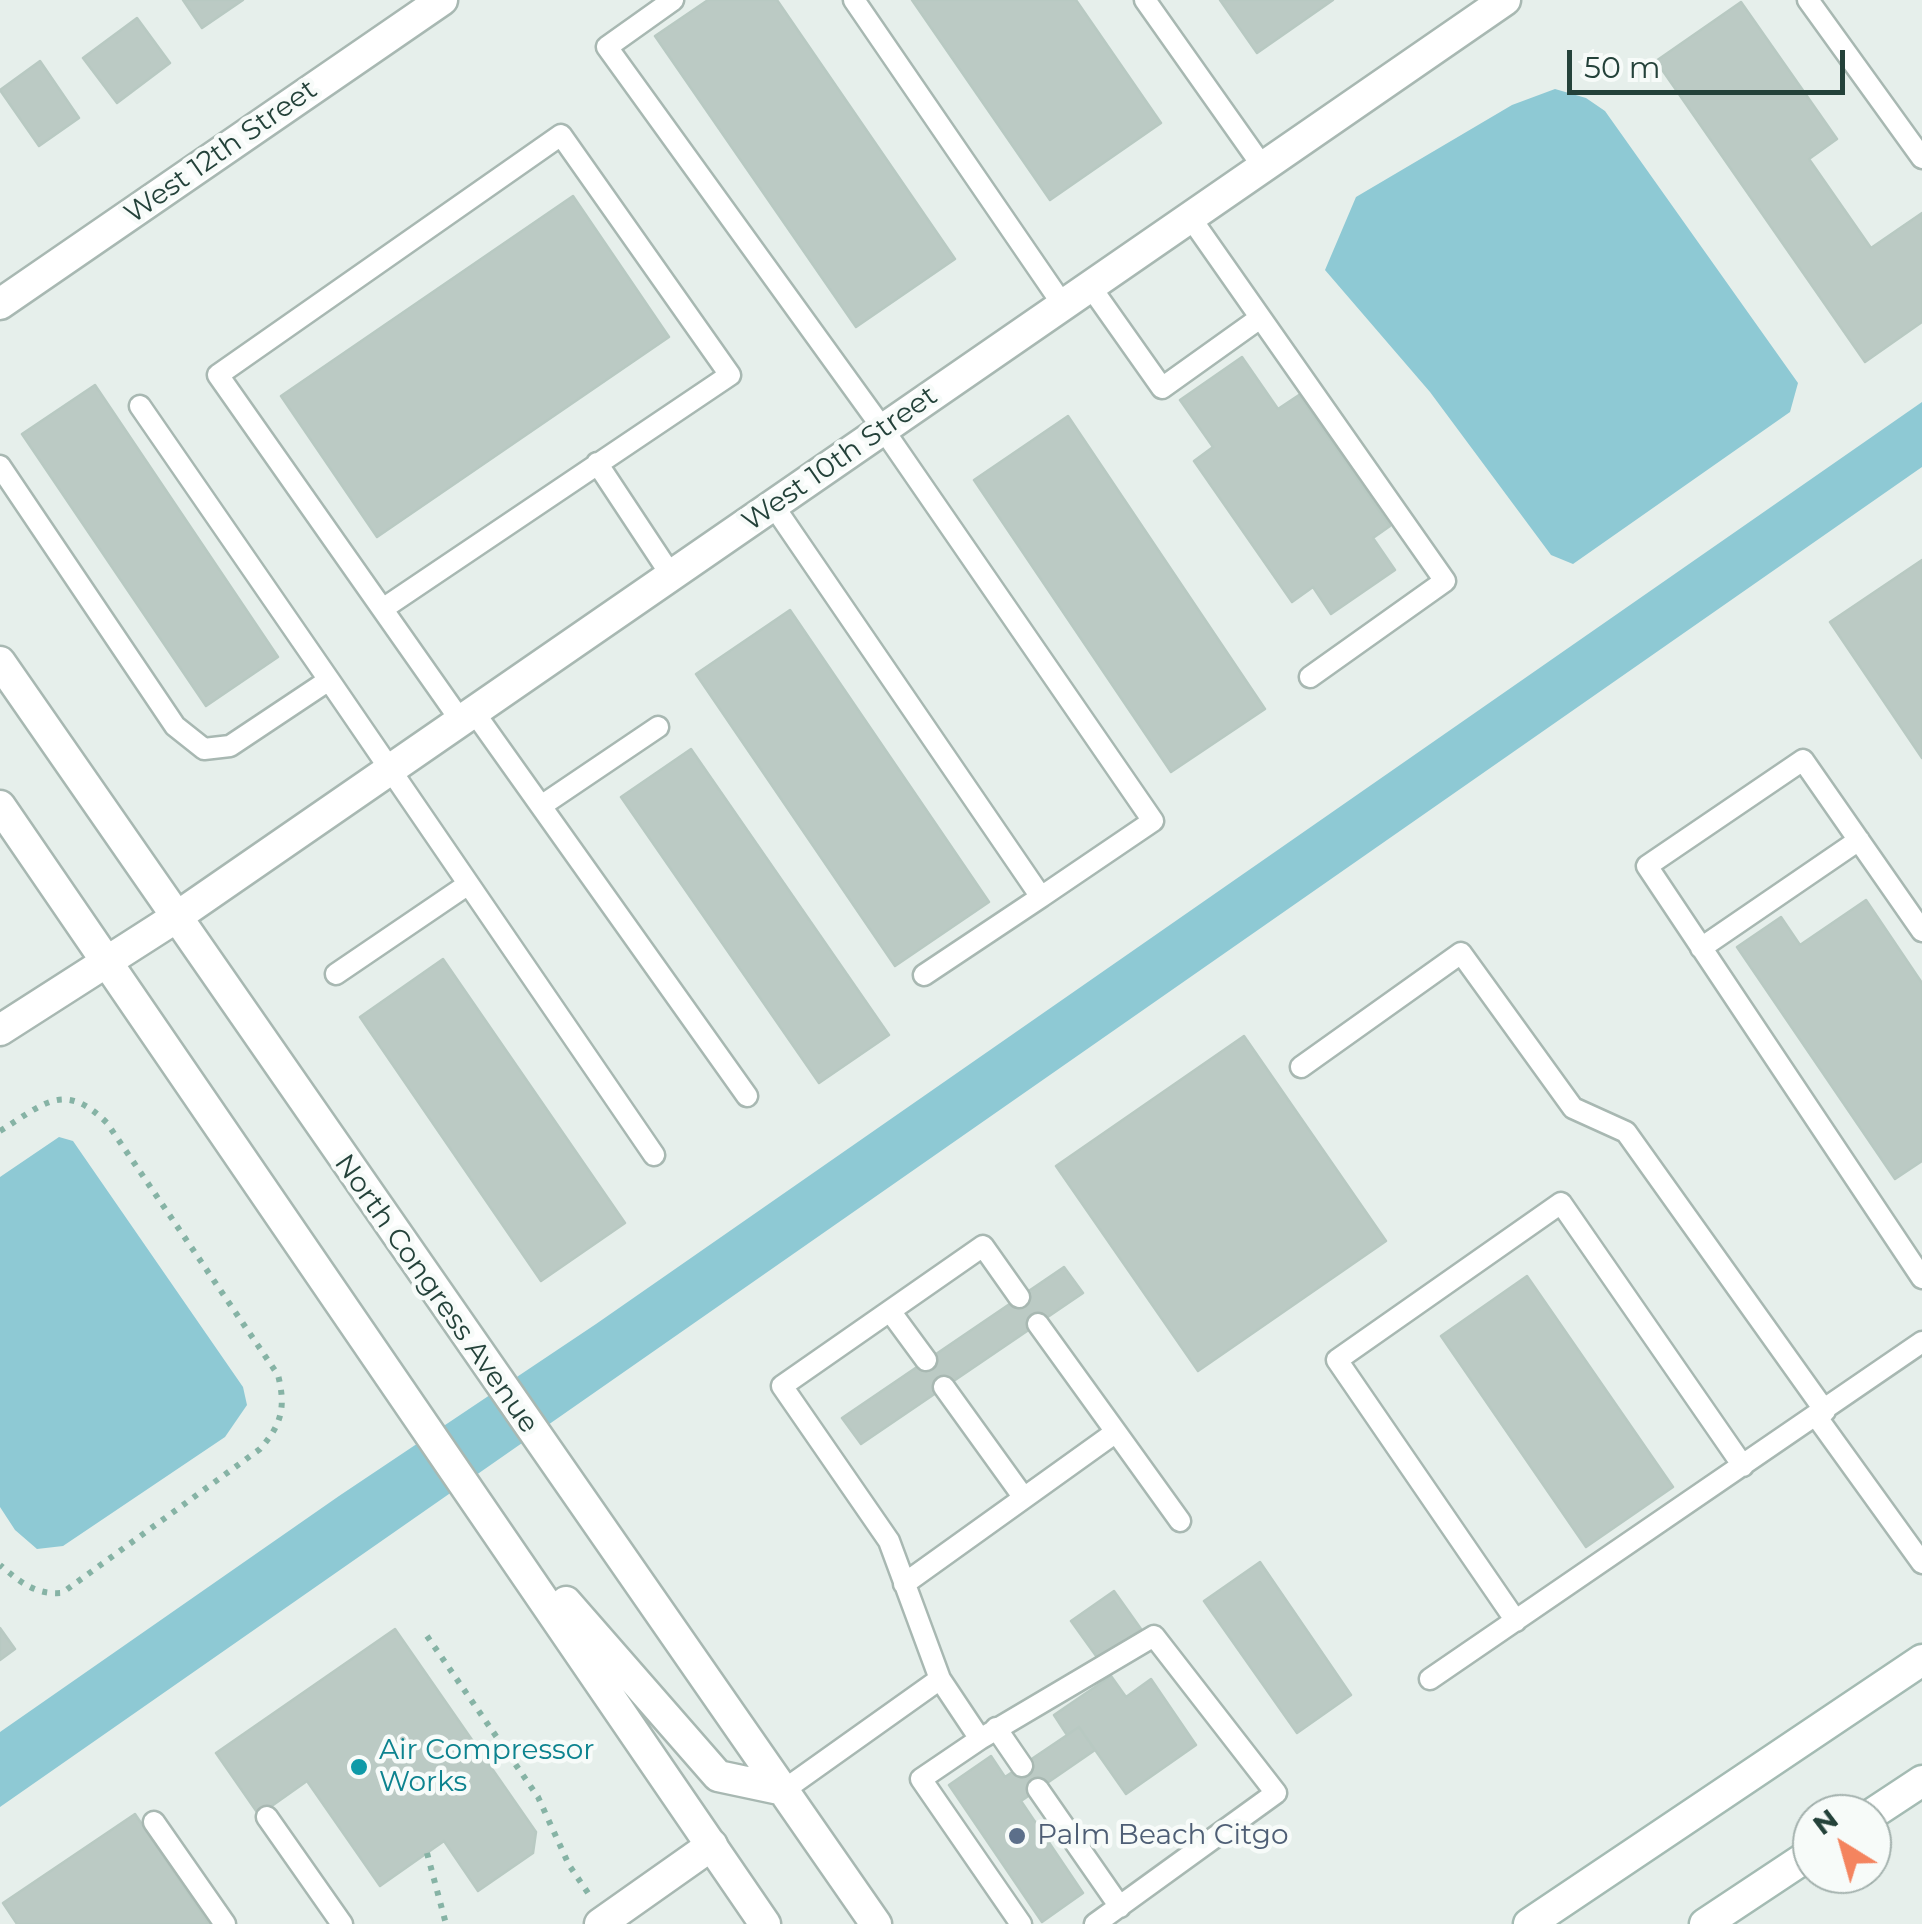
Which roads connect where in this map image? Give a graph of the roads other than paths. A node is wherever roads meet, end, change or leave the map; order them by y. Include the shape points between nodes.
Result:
1 (442, 0) edge
2 (673, 0) edge
3 (854, 0) edge
4 (1145, 0) edge
5 (1808, 0) edge
6 (1493, 3) edge
7 (1922, 158) edge
8 (1263, 167) junction
9 (1190, 218) junction
10 (1090, 286) junction
11 (0, 304) edge
12 (1063, 305) junction
13 (1260, 318) junction
14 (140, 406) dead end
15 (883, 429) junction
16 (597, 462) junction
17 (0, 466) edge
18 (774, 505) junction
19 (672, 576) junction
20 (384, 608) junction
21 (0, 662) edge
22 (1310, 676) dead end
23 (328, 680) junction
24 (468, 716) junction
25 (658, 727) dead end
26 (391, 769) junction
27 (0, 806) edge
28 (541, 806) junction
29 (1859, 840) junction
30 (467, 885) junction
31 (1042, 897) junction
32 (176, 918) junction
33 (1922, 931) edge
34 (1701, 948) junction
35 (108, 963) junction
36 (336, 974) dead end
37 (924, 975) dead end
38 (0, 1030) edge
39 (1301, 1067) dead end
40 (746, 1096) dead end
41 (654, 1155) dead end
42 (1914, 1251) edge
43 (1922, 1278) edge
44 (1020, 1297) dead end
45 (890, 1311) junction
46 (1038, 1324) dead end
47 (1922, 1342) edge
48 (926, 1360) dead end
49 (944, 1388) dead end
50 (1820, 1414) junction
51 (1116, 1432) junction
52 (1743, 1466) junction
53 (474, 1497) junction
54 (1024, 1498) junction
55 (1180, 1522) dead end
56 (1922, 1563) edge
57 (904, 1584) junction
58 (1516, 1621) junction
59 (1922, 1660) edge
60 (940, 1678) junction
61 (1430, 1680) dead end
62 (988, 1734) junction
63 (1022, 1766) dead end
64 (1922, 1768) edge
65 (1911, 1788) edge
66 (1038, 1789) dead end
67 (784, 1790) junction
68 (267, 1817) dead end
69 (154, 1822) dead end
70 (712, 1845) junction
71 (1792, 1867) edge
72 (1120, 1907) junction
73 (606, 1922) edge
74 (225, 1924) edge
75 (342, 1924) edge
76 (765, 1924) edge
77 (876, 1924) edge
78 (1021, 1924) edge
79 (1096, 1924) edge
80 (1529, 1924) edge
81 (1705, 1924) edge

1 - 11 street, West 12th Street
2 - 15 lane via 607,46
3 - 12 lane
4 - 8 lane
5 - 7 lane
6 - 8 street, West 10th Street
8 - 9 street, West 10th Street
9 - 10 street, West 10th Street
9 - 13 lane
10 - 12 street, West 10th Street
10 - 13 lane via 1162,388
12 - 15 street, West 10th Street
13 - 22 lane via 1445,582
14 - 23 lane
15 - 18 street, West 10th Street
15 - 31 lane via 1152,821
16 - 19 lane
16 - 20 lane
16 - 20 lane via 730,375 560,135 218,375
17 - 23 lane via 174,726 204,748 230,746
18 - 19 street, West 10th Street
18 - 31 lane
19 - 24 street, West 10th Street
20 - 24 lane
21 - 32 street, North Congress Avenue
23 - 26 lane
24 - 26 street, West 10th Street
24 - 28 lane
25 - 28 lane
26 - 30 lane
26 - 32 street, West 10th Street
27 - 35 street
28 - 40 lane
29 - 33 lane
29 - 34 lane
29 - 34 lane via 1803,760 1647,866
30 - 36 lane
30 - 41 lane
31 - 37 lane
32 - 35 street, West 10th Street
32 - 67 street, North Congress Avenue
34 - 42 lane
35 - 38 street, West 10th Street
35 - 53 street
39 - 50 lane via 1461,953 1573,1108 1626,1132
42 - 43 lane
44 - 45 lane via 982,1246
45 - 48 lane
45 - 57 lane via 782,1386 889,1541
46 - 51 lane
47 - 50 lane
49 - 54 lane
50 - 52 lane
50 - 56 lane
51 - 54 lane
51 - 55 lane
52 - 58 lane
52 - 58 lane via 1561,1203 1337,1360
53 - 67 street via 718,1776
53 - 70 street
54 - 57 lane
57 - 60 lane
58 - 61 lane
59 - 80 street
60 - 62 lane
60 - 67 lane
62 - 63 lane
62 - 72 lane via 1154,1636 1276,1793
62 - 78 lane via 921,1779
64 - 65 street
66 - 72 lane
67 - 77 street, North Congress Avenue
68 - 75 lane
69 - 74 lane
70 - 73 street
70 - 76 street
71 - 81 street
72 - 79 lane

